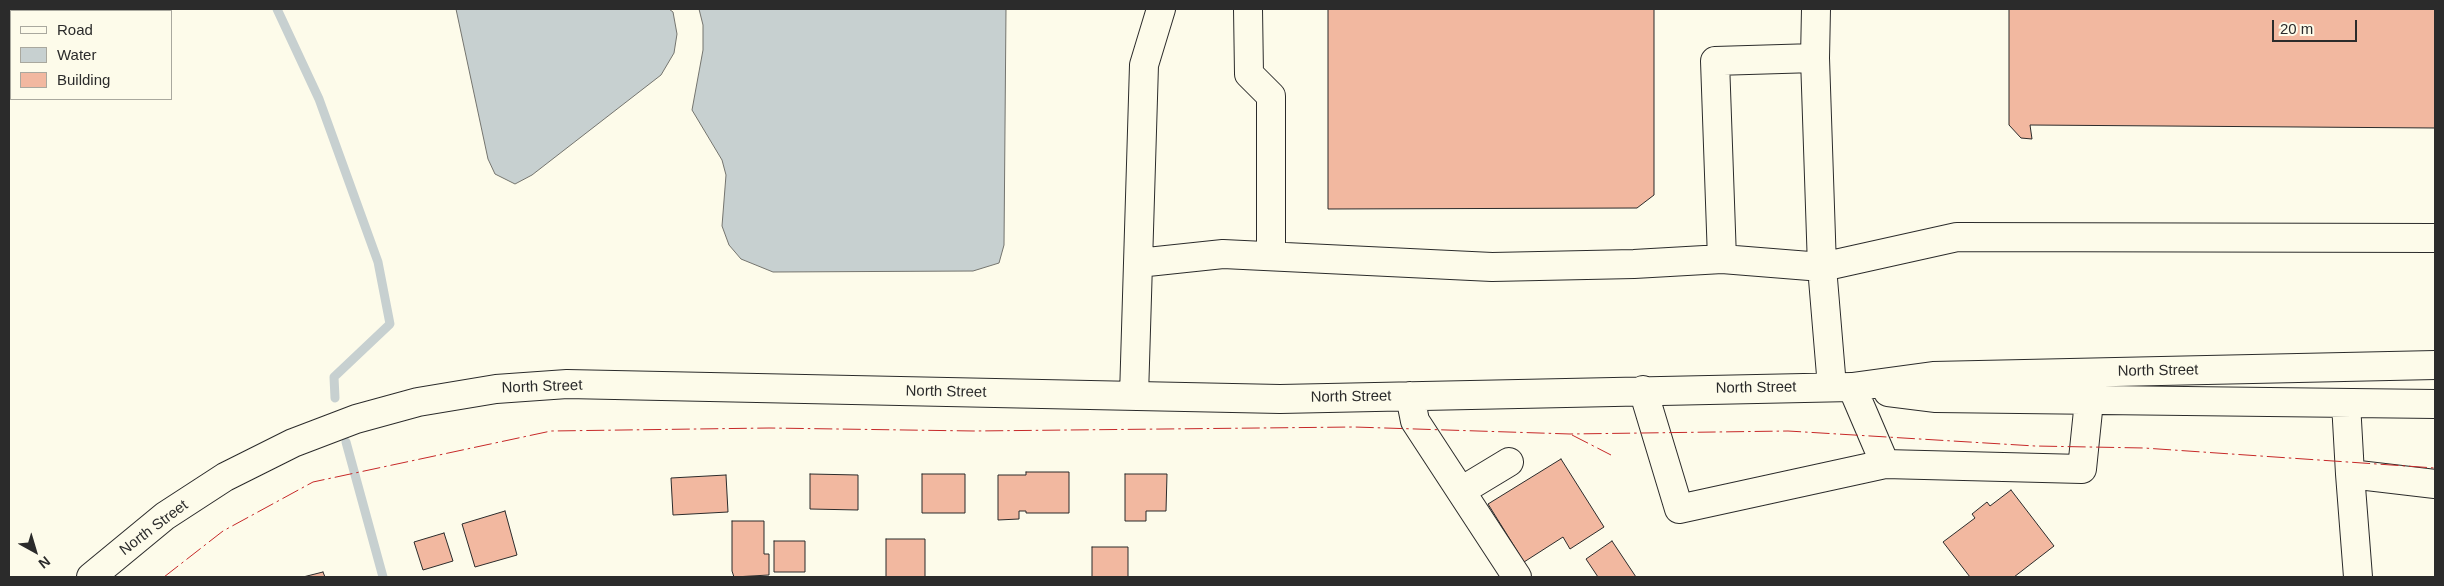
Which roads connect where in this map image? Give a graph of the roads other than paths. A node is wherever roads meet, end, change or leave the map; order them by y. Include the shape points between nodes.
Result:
1 (1161, 9) edge
2 (1248, 9) edge
3 (1816, 9) edge
4 (1815, 58) junction
5 (2435, 238) edge
6 (1271, 256) junction
7 (1722, 259) junction
8 (1138, 263) junction
9 (1822, 267) junction
10 (2435, 365) edge
11 (1842, 387) junction
12 (1644, 390) junction
13 (1134, 396) junction
14 (1410, 396) junction
15 (2089, 401) junction
16 (2346, 402) junction
17 (2435, 404) edge
18 (1509, 462) dead end
19 (1885, 464) junction
20 (2350, 474) junction
21 (2435, 484) edge
22 (1461, 492) junction
23 (91, 577) edge
24 (1517, 577) edge
25 (2358, 577) edge

1 - 8 street via 1144,65
2 - 6 street via 1249,74 1271,96
3 - 4 street
4 - 7 street via 1715,61
4 - 9 street
5 - 9 street via 1957,237
6 - 7 street via 1492,267
6 - 8 street via 1224,254
7 - 9 street
8 - 13 street
9 - 11 street
10 - 11 street, North Street via 1933,376
11 - 12 street, North Street
11 - 15 street, North Street via 1936,398
11 - 19 street
12 - 14 street, North Street
12 - 19 street via 1679,509
13 - 14 street, North Street via 1280,399
13 - 23 street, North Street via 567,384 496,388 418,402 356,419 293,443 225,477 172,512
14 - 22 street via 1415,421
15 - 16 street, North Street
15 - 19 street via 2082,469
16 - 17 street, North Street
16 - 20 street
18 - 22 street
20 - 21 street
20 - 25 street
22 - 24 street

